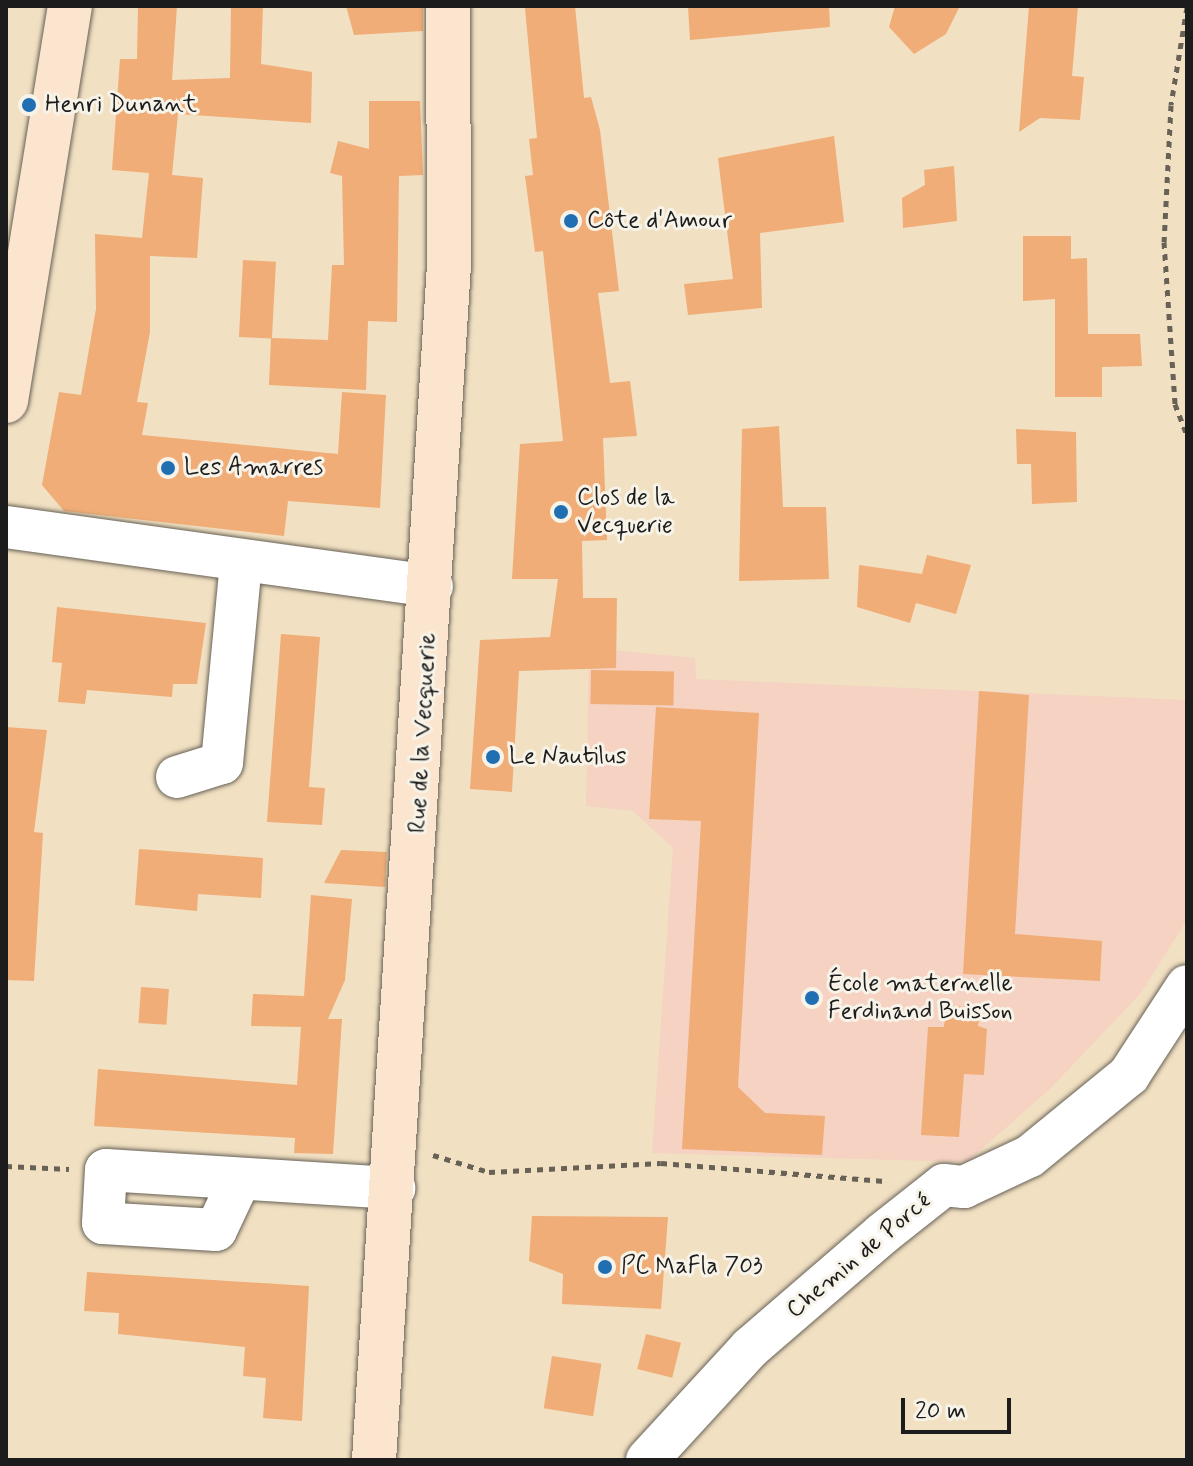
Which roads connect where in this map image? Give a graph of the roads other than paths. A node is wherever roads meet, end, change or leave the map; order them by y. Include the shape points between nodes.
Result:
1 (70, 6) edge
2 (448, 6) edge
3 (6, 401) edge
4 (6, 527) edge
5 (241, 561) junction
6 (432, 586) junction
7 (177, 777) dead end
8 (1187, 986) edge
9 (106, 1170) road end
10 (395, 1170) junction
11 (374, 1460) edge
12 (647, 1460) edge

1 - 3 main road
2 - 6 main road, Rue de la Vecquerie via 449,264
4 - 5 street
5 - 6 street
5 - 7 street via 222,763
6 - 10 main road, Rue de la Vecquerie
8 - 12 street, Chemin de Porcé via 1129,1075 1017,1163 964,1187 944,1185 750,1348
9 - 10 street via 240,1179
10 - 11 main road, Rue de la Vecquerie

